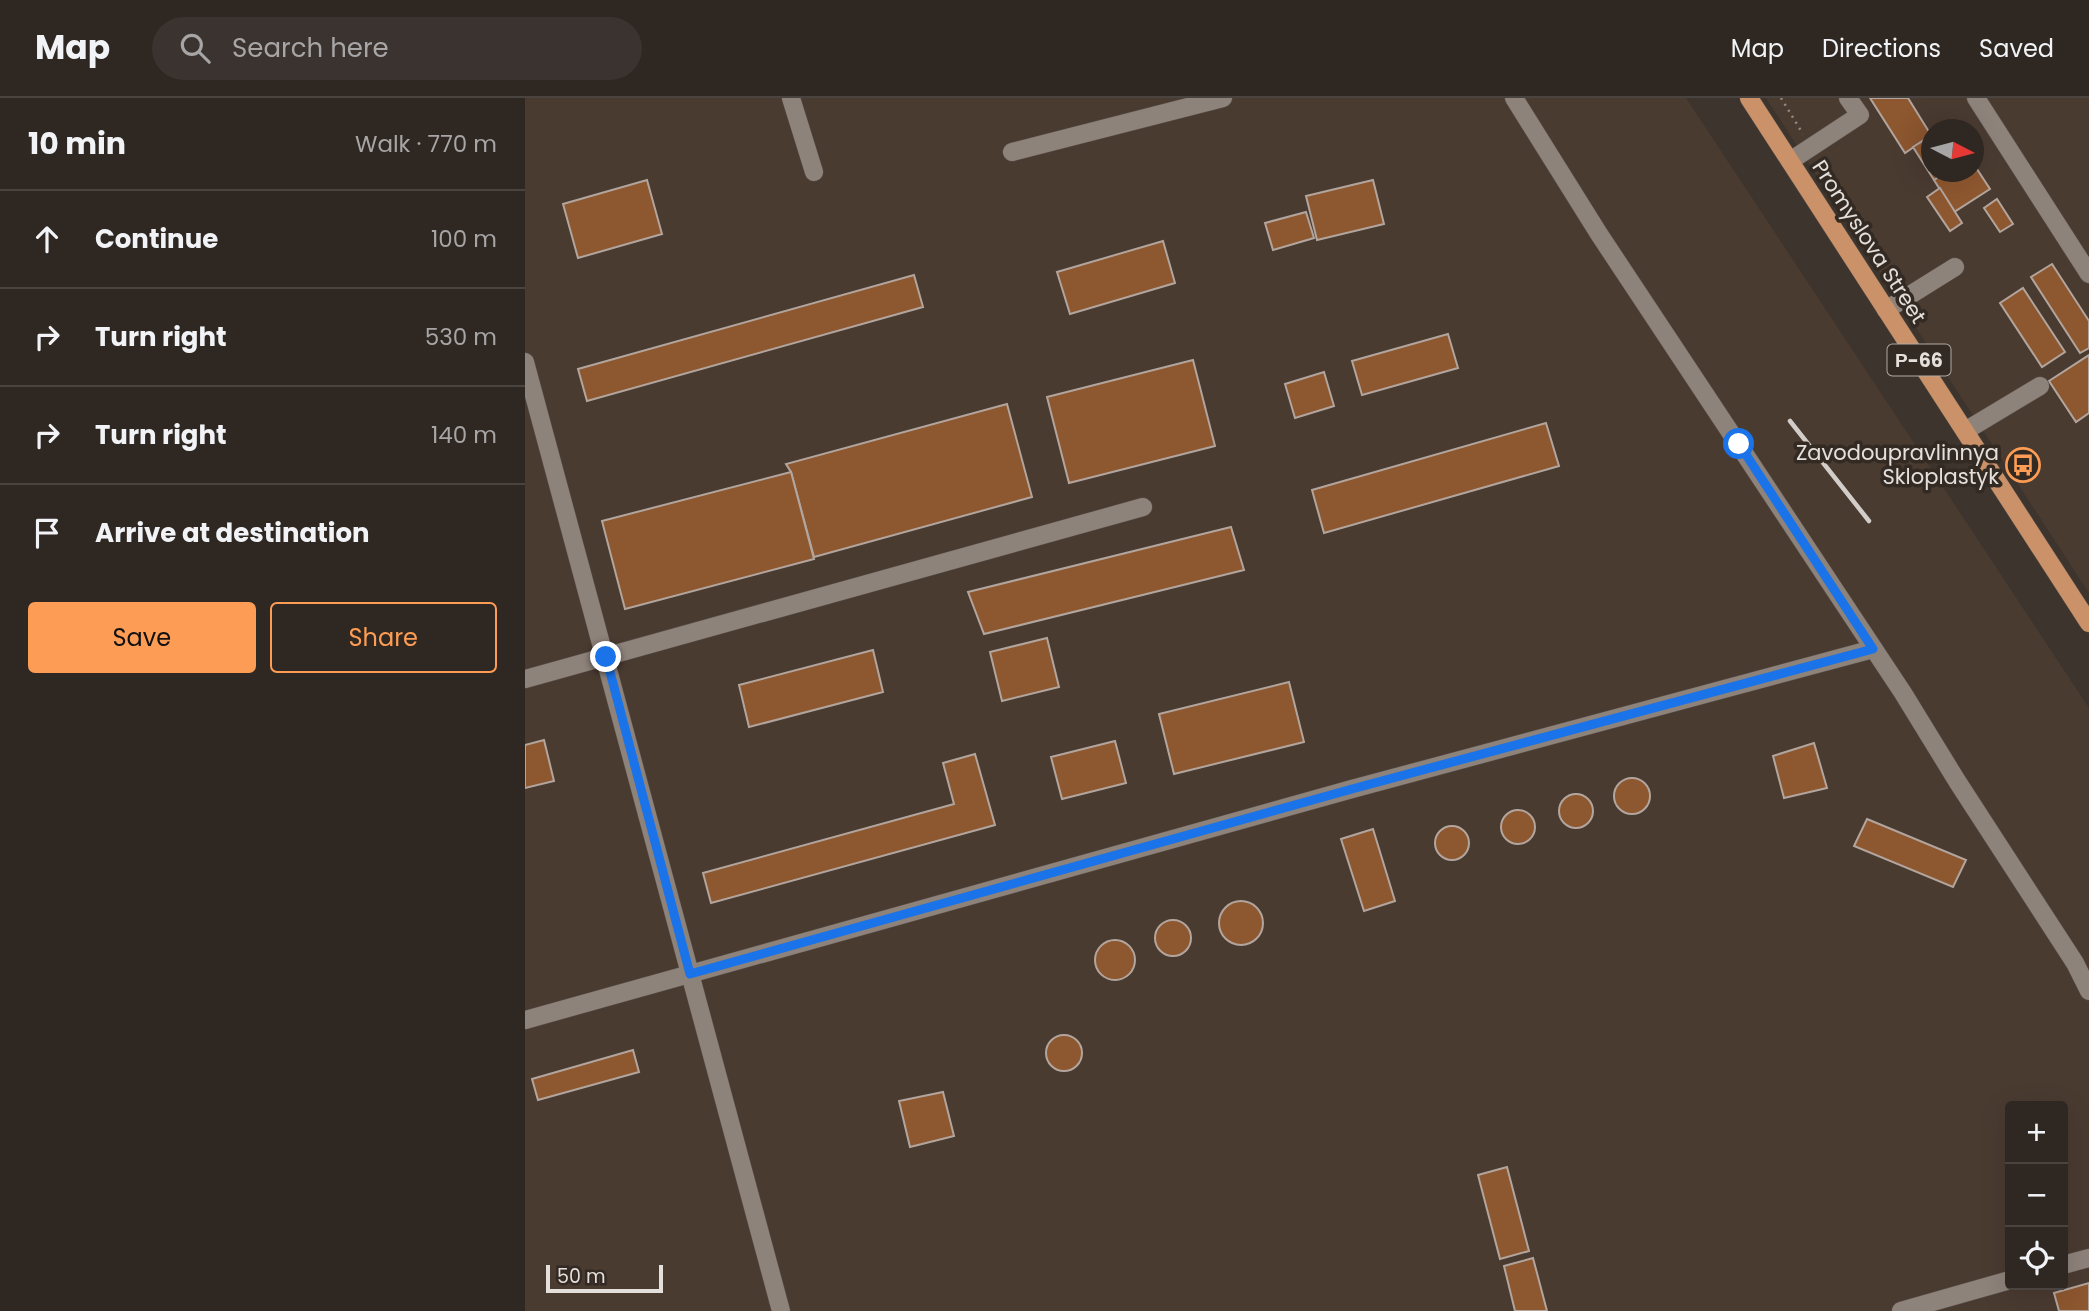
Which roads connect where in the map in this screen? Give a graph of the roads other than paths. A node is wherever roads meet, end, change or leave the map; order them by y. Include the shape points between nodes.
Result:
1 (792, 98) edge
2 (1223, 98) edge
3 (1514, 98) edge
4 (1749, 98) edge
5 (1848, 98) edge
6 (1976, 98) edge
7 (1012, 152) dead end
8 (1790, 161) junction
9 (814, 172) dead end
10 (1955, 267) dead end
11 (2089, 274) edge
12 (1886, 310) junction
13 (525, 362) edge
14 (2040, 386) dead end
15 (1965, 432) junction
16 (1143, 507) dead end
17 (2089, 623) edge
18 (1873, 649) junction
19 (606, 657) junction
20 (525, 679) edge
21 (690, 974) junction
22 (2089, 991) edge
23 (525, 1020) edge
24 (2089, 1258) edge
25 (2068, 1264) edge
26 (2005, 1281) edge
27 (781, 1311) edge
28 (1901, 1311) edge

1 - 9 lane
2 - 7 lane
3 - 18 lane
4 - 8 main road, Promyslova Street / Р-66
5 - 8 lane via 1860,115
6 - 11 lane
8 - 12 main road, Promyslova Street / Р-66
10 - 12 lane
12 - 15 main road, Promyslova Street / Р-66
13 - 19 lane
14 - 15 lane
15 - 17 main road, Promyslova Street / Р-66
16 - 19 lane
18 - 21 lane
18 - 22 lane
19 - 20 lane
19 - 21 lane
21 - 23 lane
21 - 27 lane
24 - 25 lane
26 - 28 lane

